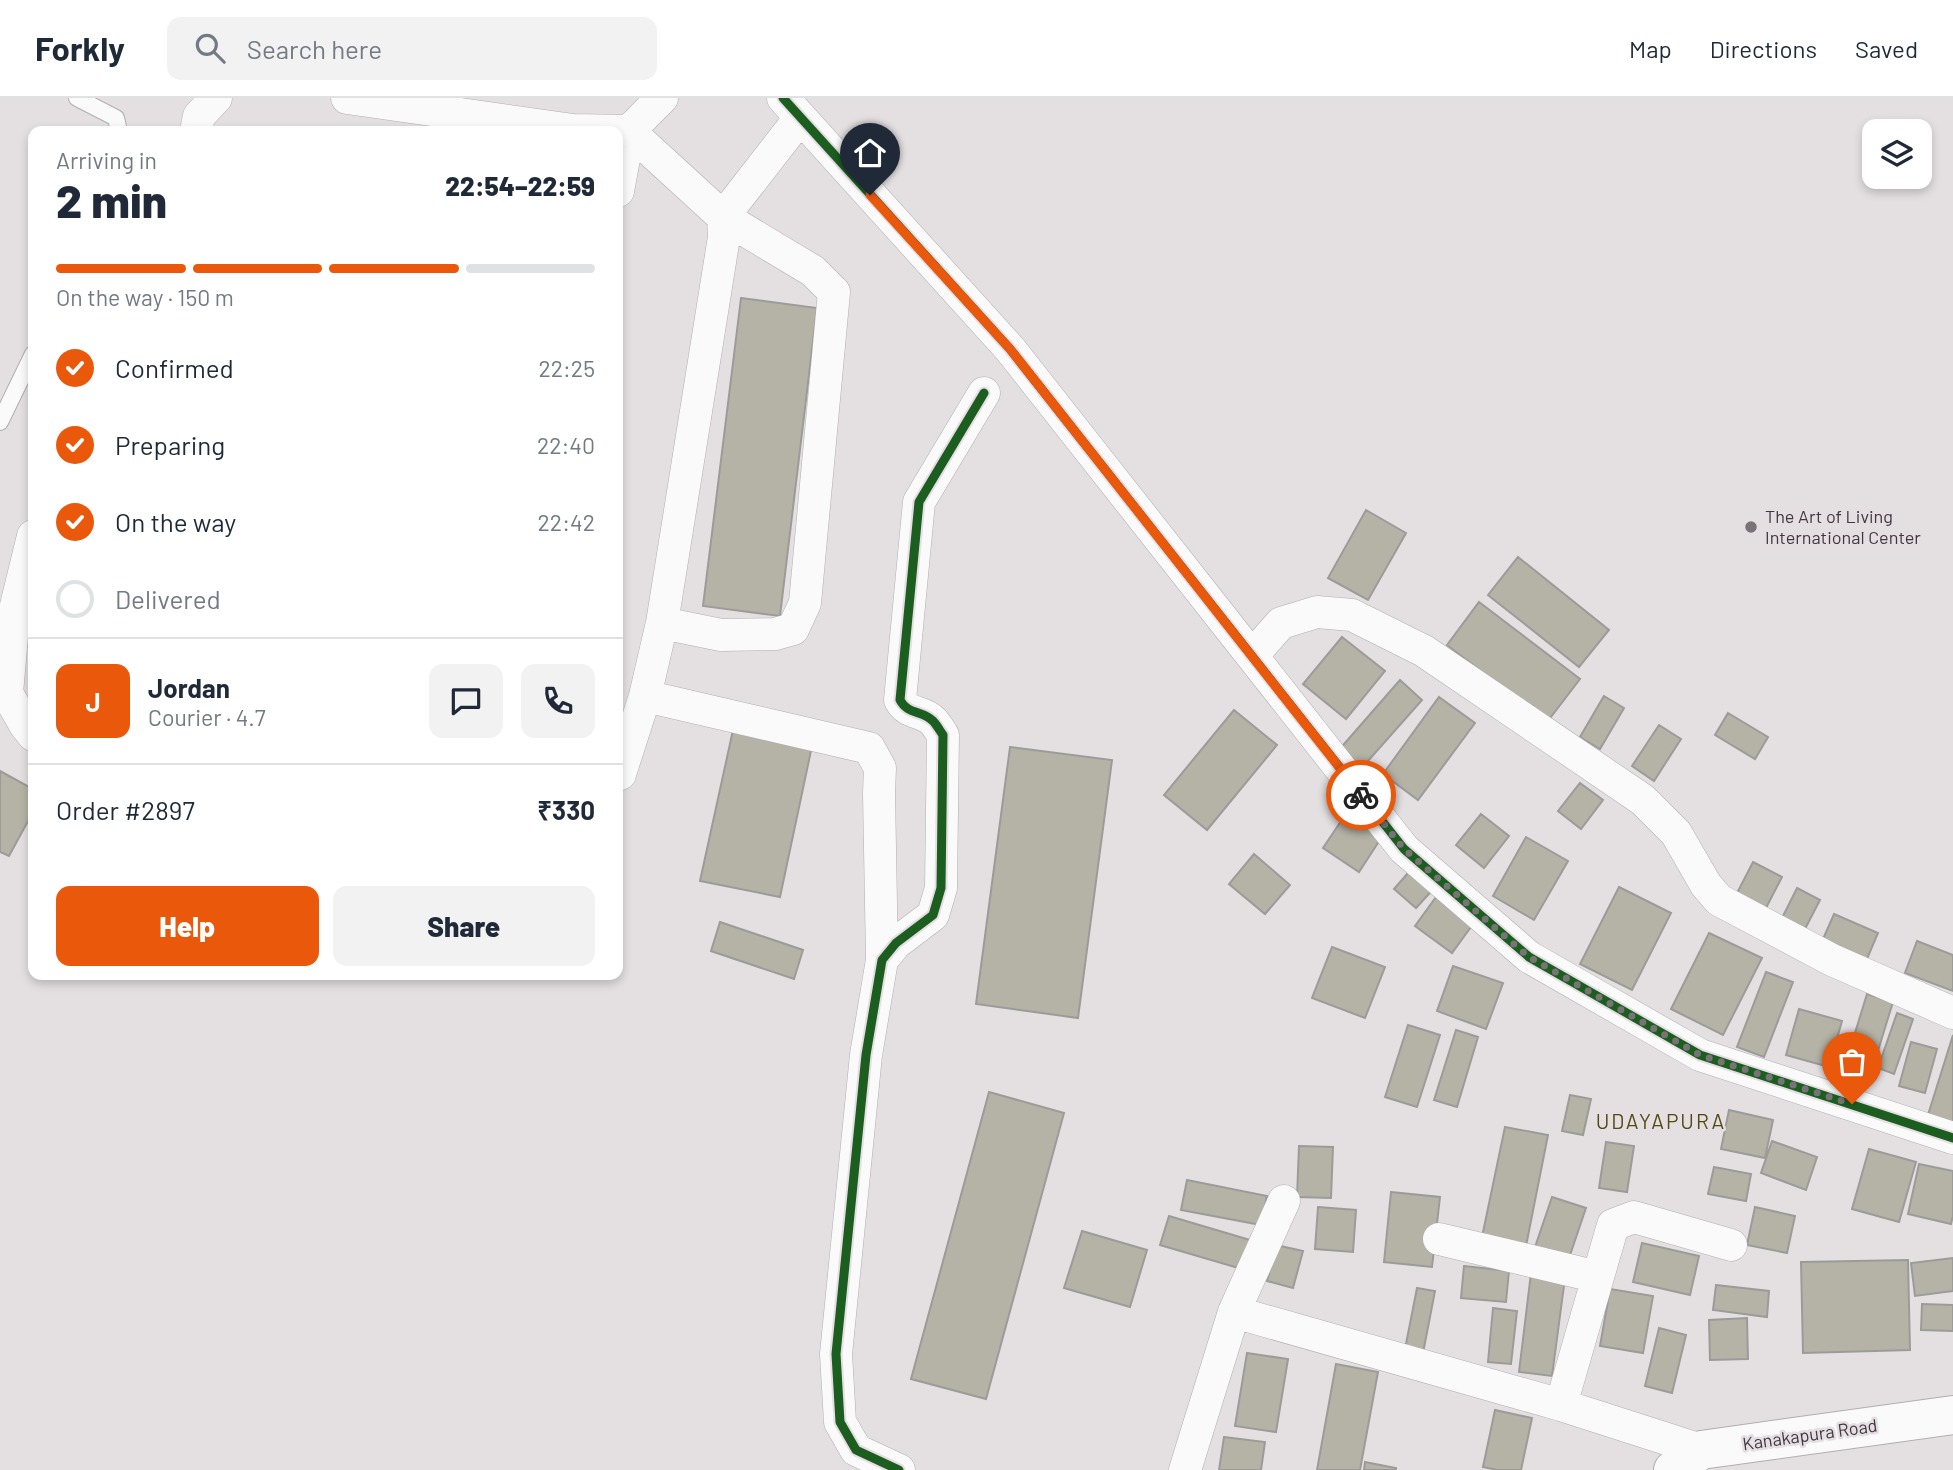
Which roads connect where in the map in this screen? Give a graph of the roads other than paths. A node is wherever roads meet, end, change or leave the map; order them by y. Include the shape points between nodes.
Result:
1 (77, 98) edge
2 (216, 98) edge
3 (347, 98) edge
4 (662, 98) edge
5 (791, 108) edge
6 (118, 126) edge
7 (197, 126) edge
8 (545, 126) edge
9 (623, 131) edge
10 (629, 131) junction
11 (623, 164) edge
12 (723, 217) junction
13 (28, 364) edge
14 (984, 393) dead end
15 (0, 422) edge
16 (28, 557) edge
17 (662, 623) junction
18 (1252, 656) junction
19 (645, 696) junction
20 (28, 729) edge
21 (623, 765) edge
22 (882, 960) junction
23 (1953, 1013) edge
24 (1953, 1138) edge
25 (1284, 1201) dead end
26 (1439, 1239) dead end
27 (1731, 1245) dead end
28 (1598, 1277) junction
29 (1234, 1312) junction
30 (1561, 1405) junction
31 (1953, 1415) edge
32 (1687, 1460) edge
33 (900, 1470) edge
34 (1185, 1470) edge

1 - 6 lane via 116,118
2 - 7 street via 199,116
3 - 8 street
4 - 10 street
5 - 12 street
5 - 18 street via 1010,349
9 - 10 street
10 - 11 street
10 - 12 street
12 - 17 street via 724,237
12 - 17 street via 813,271 834,292 804,603 793,629 775,634 721,635
13 - 15 lane
14 - 22 street via 919,502 900,700 910,712 934,722 943,735 941,888 933,915
16 - 20 street via 14,614 7,693
17 - 19 street
18 - 23 street via 1281,623 1317,612 1352,615 1424,651 1643,800 1676,833 1719,900 1832,960
18 - 24 street via 1404,849 1529,957 1700,1055
19 - 21 street
19 - 22 street via 869,748 880,768
22 - 33 street via 866,1055 836,1354 841,1422 856,1450
25 - 29 street
26 - 28 street
27 - 28 street via 1634,1217 1613,1225
28 - 30 street
29 - 30 street
29 - 34 street
30 - 32 street
31 - 32 highway, Kanakapura Road

